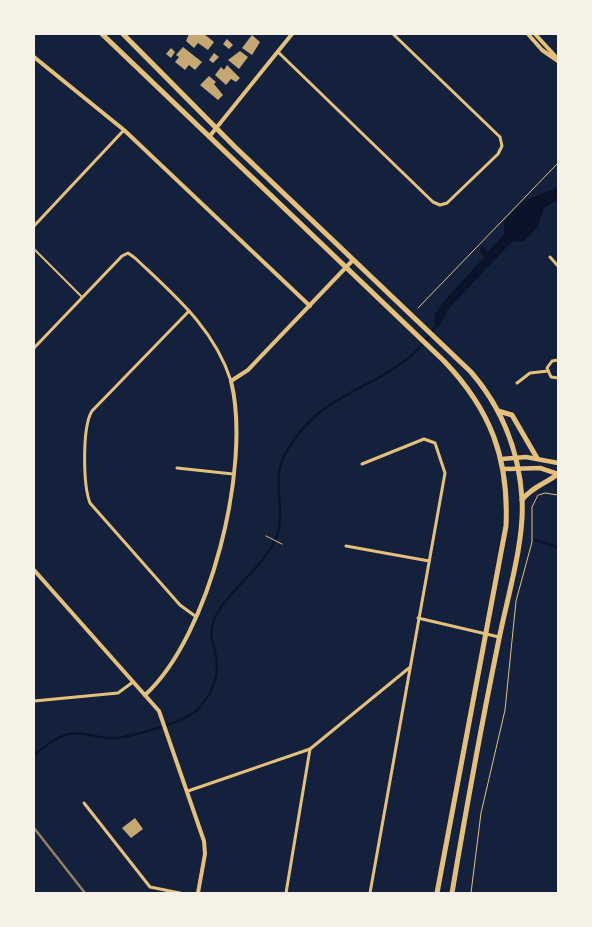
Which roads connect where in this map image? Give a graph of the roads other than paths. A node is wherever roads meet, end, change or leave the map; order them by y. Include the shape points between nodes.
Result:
1 (102, 34) edge
2 (123, 34) edge
3 (292, 34) edge
4 (393, 34) edge
5 (530, 34) edge
6 (278, 52) junction
7 (34, 57) edge
8 (558, 60) edge
9 (216, 128) junction
10 (124, 130) junction
11 (209, 137) junction
12 (34, 226) edge
13 (34, 249) edge
14 (550, 257) dead end
15 (353, 260) junction
16 (558, 266) edge
17 (346, 268) junction
18 (83, 298) junction
19 (310, 306) junction
20 (189, 310) junction
21 (34, 348) edge
22 (558, 360) edge
23 (548, 371) junction
24 (558, 378) edge
25 (231, 381) junction
26 (517, 383) dead end
27 (498, 411) junction
28 (517, 457) junction
29 (537, 458) junction
30 (502, 459) junction
31 (558, 463) edge
32 (362, 464) dead end
33 (177, 468) dead end
34 (519, 468) junction
35 (504, 469) junction
36 (233, 474) junction
37 (558, 474) edge
38 (522, 500) junction
39 (346, 546) dead end
40 (429, 561) junction
41 (34, 570) edge
42 (195, 616) junction
43 (418, 618) junction
44 (486, 634) junction
45 (499, 637) junction
46 (410, 668) junction
47 (134, 682) junction
48 (145, 695) junction
49 (34, 702) edge
50 (310, 749) junction
51 (188, 791) junction
52 (84, 803) dead end
53 (180, 893) edge
54 (198, 893) edge
55 (286, 893) edge
56 (370, 893) edge
57 (437, 893) edge
58 (452, 893) edge

1 - 11 main road
2 - 9 main road
3 - 6 street
4 - 6 street via 500,137 502,146 498,154 447,203 433,202
5 - 8 street
6 - 9 street
7 - 10 street
9 - 11 street
9 - 15 main road
10 - 12 street
10 - 19 street
11 - 17 main road
13 - 18 lane
14 - 16 street
15 - 17 street
15 - 27 main road via 481,383
17 - 19 street
17 - 30 main road via 457,374 479,403
18 - 20 street via 128,253
18 - 21 street
19 - 25 street via 244,374
20 - 25 street via 212,339
20 - 42 street via 92,411 86,429 87,492 90,503 180,605
22 - 23 street via 550,363
23 - 24 street via 551,377
23 - 26 street via 530,373
25 - 36 street via 237,429
27 - 28 main road
27 - 29 main road via 512,415
28 - 29 main road
28 - 30 main road
28 - 34 main road
29 - 31 main road
30 - 35 main road
32 - 40 street via 424,439 435,443 445,473
33 - 36 street
34 - 35 main road
34 - 37 main road via 540,468
34 - 38 main road
35 - 44 main road via 506,526
36 - 42 street via 224,530 211,577
37 - 38 main road via 534,487
38 - 45 main road via 520,534
39 - 40 street
40 - 43 street
41 - 47 street
42 - 48 street via 174,657
43 - 44 street
43 - 46 street
44 - 45 street
44 - 57 main road
45 - 58 main road
46 - 50 street
46 - 56 street
47 - 48 street
47 - 49 street via 118,693
48 - 51 street via 161,715
50 - 51 street
50 - 55 street
51 - 54 street via 205,846
52 - 53 street via 150,887

